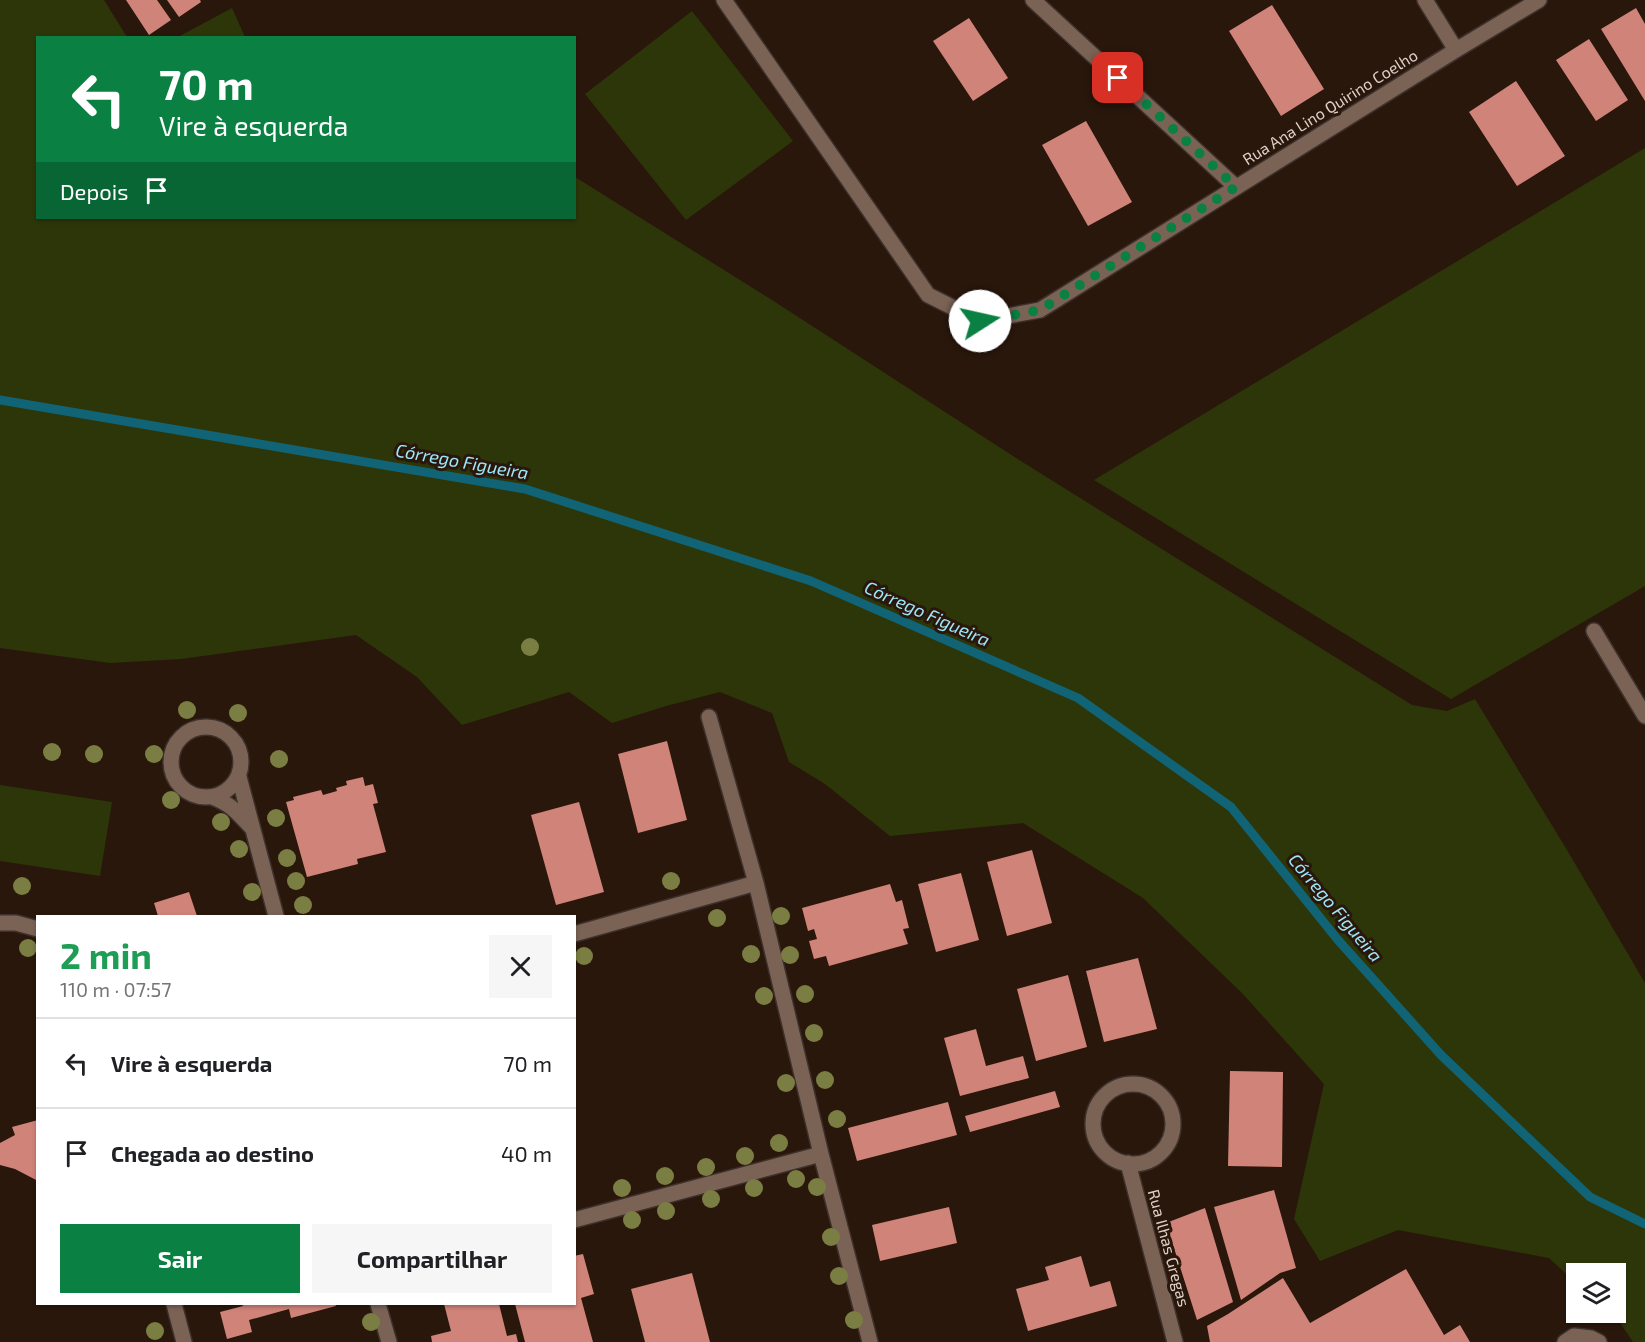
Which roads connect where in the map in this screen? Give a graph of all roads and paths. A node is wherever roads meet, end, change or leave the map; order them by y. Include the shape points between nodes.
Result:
1 (724, 0) edge
2 (1033, 0) edge
3 (1425, 0) edge
4 (1539, 0) edge
5 (1456, 50) junction
6 (1236, 187) junction
7 (1594, 631) dead end
8 (1645, 716) edge
9 (709, 717) dead end
10 (238, 777) junction
11 (212, 797) junction
12 (253, 830) junction
13 (756, 883) junction
14 (276, 915) edge
15 (0, 923) edge
16 (36, 928) edge
17 (576, 933) edge
18 (821, 1154) junction
19 (1128, 1163) junction
20 (576, 1219) edge
21 (174, 1305) edge
22 (378, 1305) edge
23 (184, 1342) edge
24 (389, 1342) edge
25 (870, 1342) edge
26 (1175, 1342) edge
27 (1565, 1342) edge
28 (1599, 1342) edge

1 - 6 street, Rua Ana Lino Quirino Coelho via 928,295 980,321 1040,310
2 - 6 street
3 - 5 street
4 - 5 street, Rua Ana Lino Quirino Coelho
5 - 6 street, Rua Ana Lino Quirino Coelho
7 - 8 street
9 - 13 street
10 - 11 street via 224,793
10 - 11 street via 241,755 230,736 210,727 188,732 173,750 173,774 188,792
10 - 12 street
11 - 12 street via 226,802
12 - 14 street
13 - 17 street
13 - 18 street
15 - 16 street
18 - 20 street
18 - 25 street
19 - 19 street via 1105,1152 1093,1131 1093,1118 1105,1095 1115,1088 1140,1084 1162,1096 1169,1106 1173,1130 1162,1152 1140,1163
19 - 26 street, Rua Ilhas Gregas
21 - 23 street
22 - 24 street
27 - 28 street via 1574,1336

